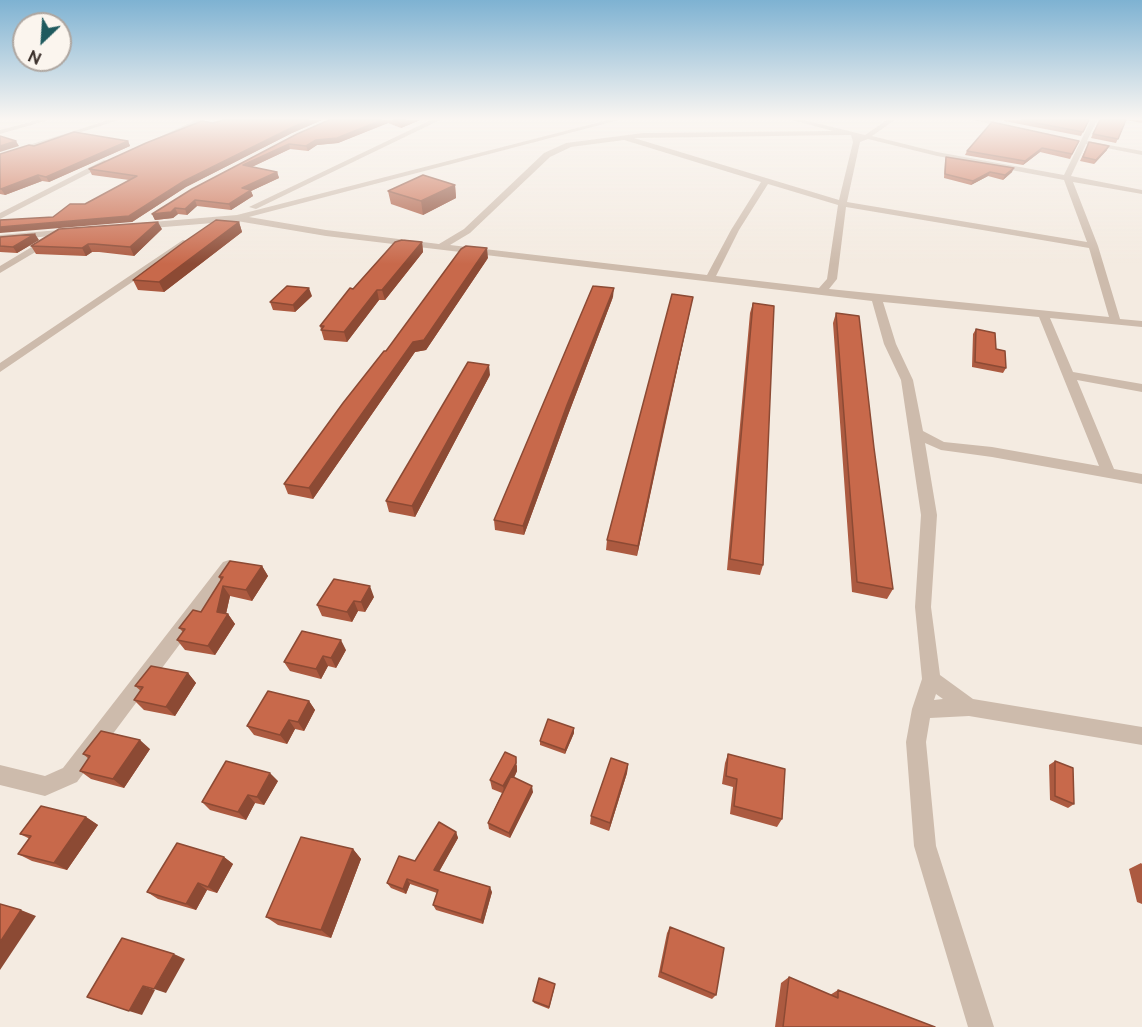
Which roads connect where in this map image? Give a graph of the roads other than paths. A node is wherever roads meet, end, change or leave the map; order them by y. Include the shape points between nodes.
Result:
1 (96, 168) edge
2 (338, 168) edge
3 (430, 168) edge
4 (533, 168) edge
5 (721, 168) edge
6 (847, 168) edge
7 (1010, 168) edge
8 (1070, 168) edge
9 (1068, 180) junction
10 (765, 182) junction
11 (1142, 192) edge
12 (842, 204) junction
13 (0, 216) edge
14 (149, 218) dead end
15 (232, 219) junction
16 (83, 231) edge
17 (62, 233) junction
18 (0, 238) edge
19 (1093, 246) junction
20 (440, 247) junction
21 (0, 270) edge
22 (710, 278) junction
23 (832, 279) junction
24 (822, 291) junction
25 (852, 295) junction
26 (877, 298) junction
27 (1043, 314) junction
28 (1116, 322) junction
29 (1142, 324) edge
30 (0, 368) edge
31 (1068, 375) junction
32 (1142, 388) edge
33 (916, 433) junction
34 (941, 446) junction
35 (921, 460) junction
36 (1109, 473) junction
37 (1142, 479) edge
38 (229, 566) edge
39 (931, 679) junction
40 (969, 707) junction
41 (921, 709) junction
42 (1142, 736) edge
43 (0, 775) edge
44 (981, 1027) edge

1 - 13 street
2 - 15 street
3 - 15 street
4 - 20 street via 467,231
5 - 10 street
6 - 12 street
7 - 9 street
8 - 9 street
9 - 11 street
9 - 19 street
10 - 12 street
10 - 22 street
12 - 19 street
12 - 23 street
14 - 15 street via 135,227
15 - 20 street
15 - 30 street via 183,244
16 - 17 street
17 - 18 street
17 - 21 street
19 - 28 street
20 - 22 street
22 - 24 street
23 - 24 street
23 - 25 street
24 - 25 street
25 - 26 street
26 - 27 street
26 - 33 street via 890,344 907,380
27 - 28 street
27 - 31 street
28 - 29 street
31 - 32 street
31 - 36 street
33 - 34 street
33 - 35 street
34 - 35 street
34 - 36 street
35 - 39 street via 929,515 923,607
36 - 37 street
38 - 43 street via 70,775 45,786
39 - 40 street
39 - 41 street
40 - 41 street
40 - 42 street
41 - 44 street via 916,742 925,846

